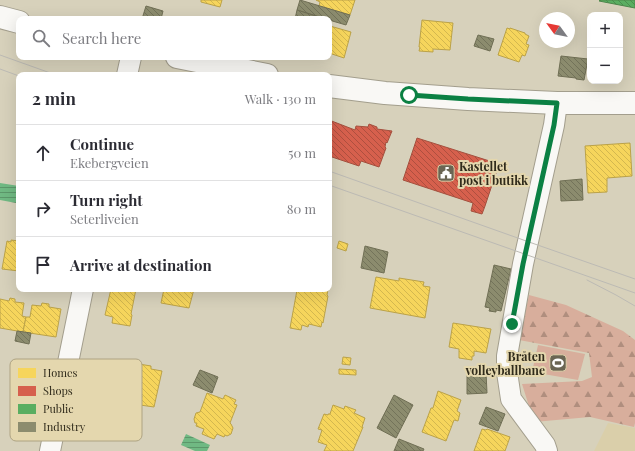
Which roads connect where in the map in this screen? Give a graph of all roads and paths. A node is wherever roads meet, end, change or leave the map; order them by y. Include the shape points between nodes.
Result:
1 (0, 17) edge
2 (16, 21) edge
3 (130, 60) edge
4 (191, 60) edge
5 (128, 72) edge
6 (252, 72) edge
7 (332, 86) edge
8 (557, 103) junction
9 (635, 103) edge
10 (82, 292) edge
11 (69, 359) edge
12 (52, 441) edge
13 (50, 451) edge
14 (547, 451) edge

1 - 2 main road
3 - 5 street
4 - 6 main road
7 - 8 main road via 431,97
8 - 9 main road
8 - 14 street via 523,264 507,356 511,399 545,444
10 - 11 street
12 - 13 street

